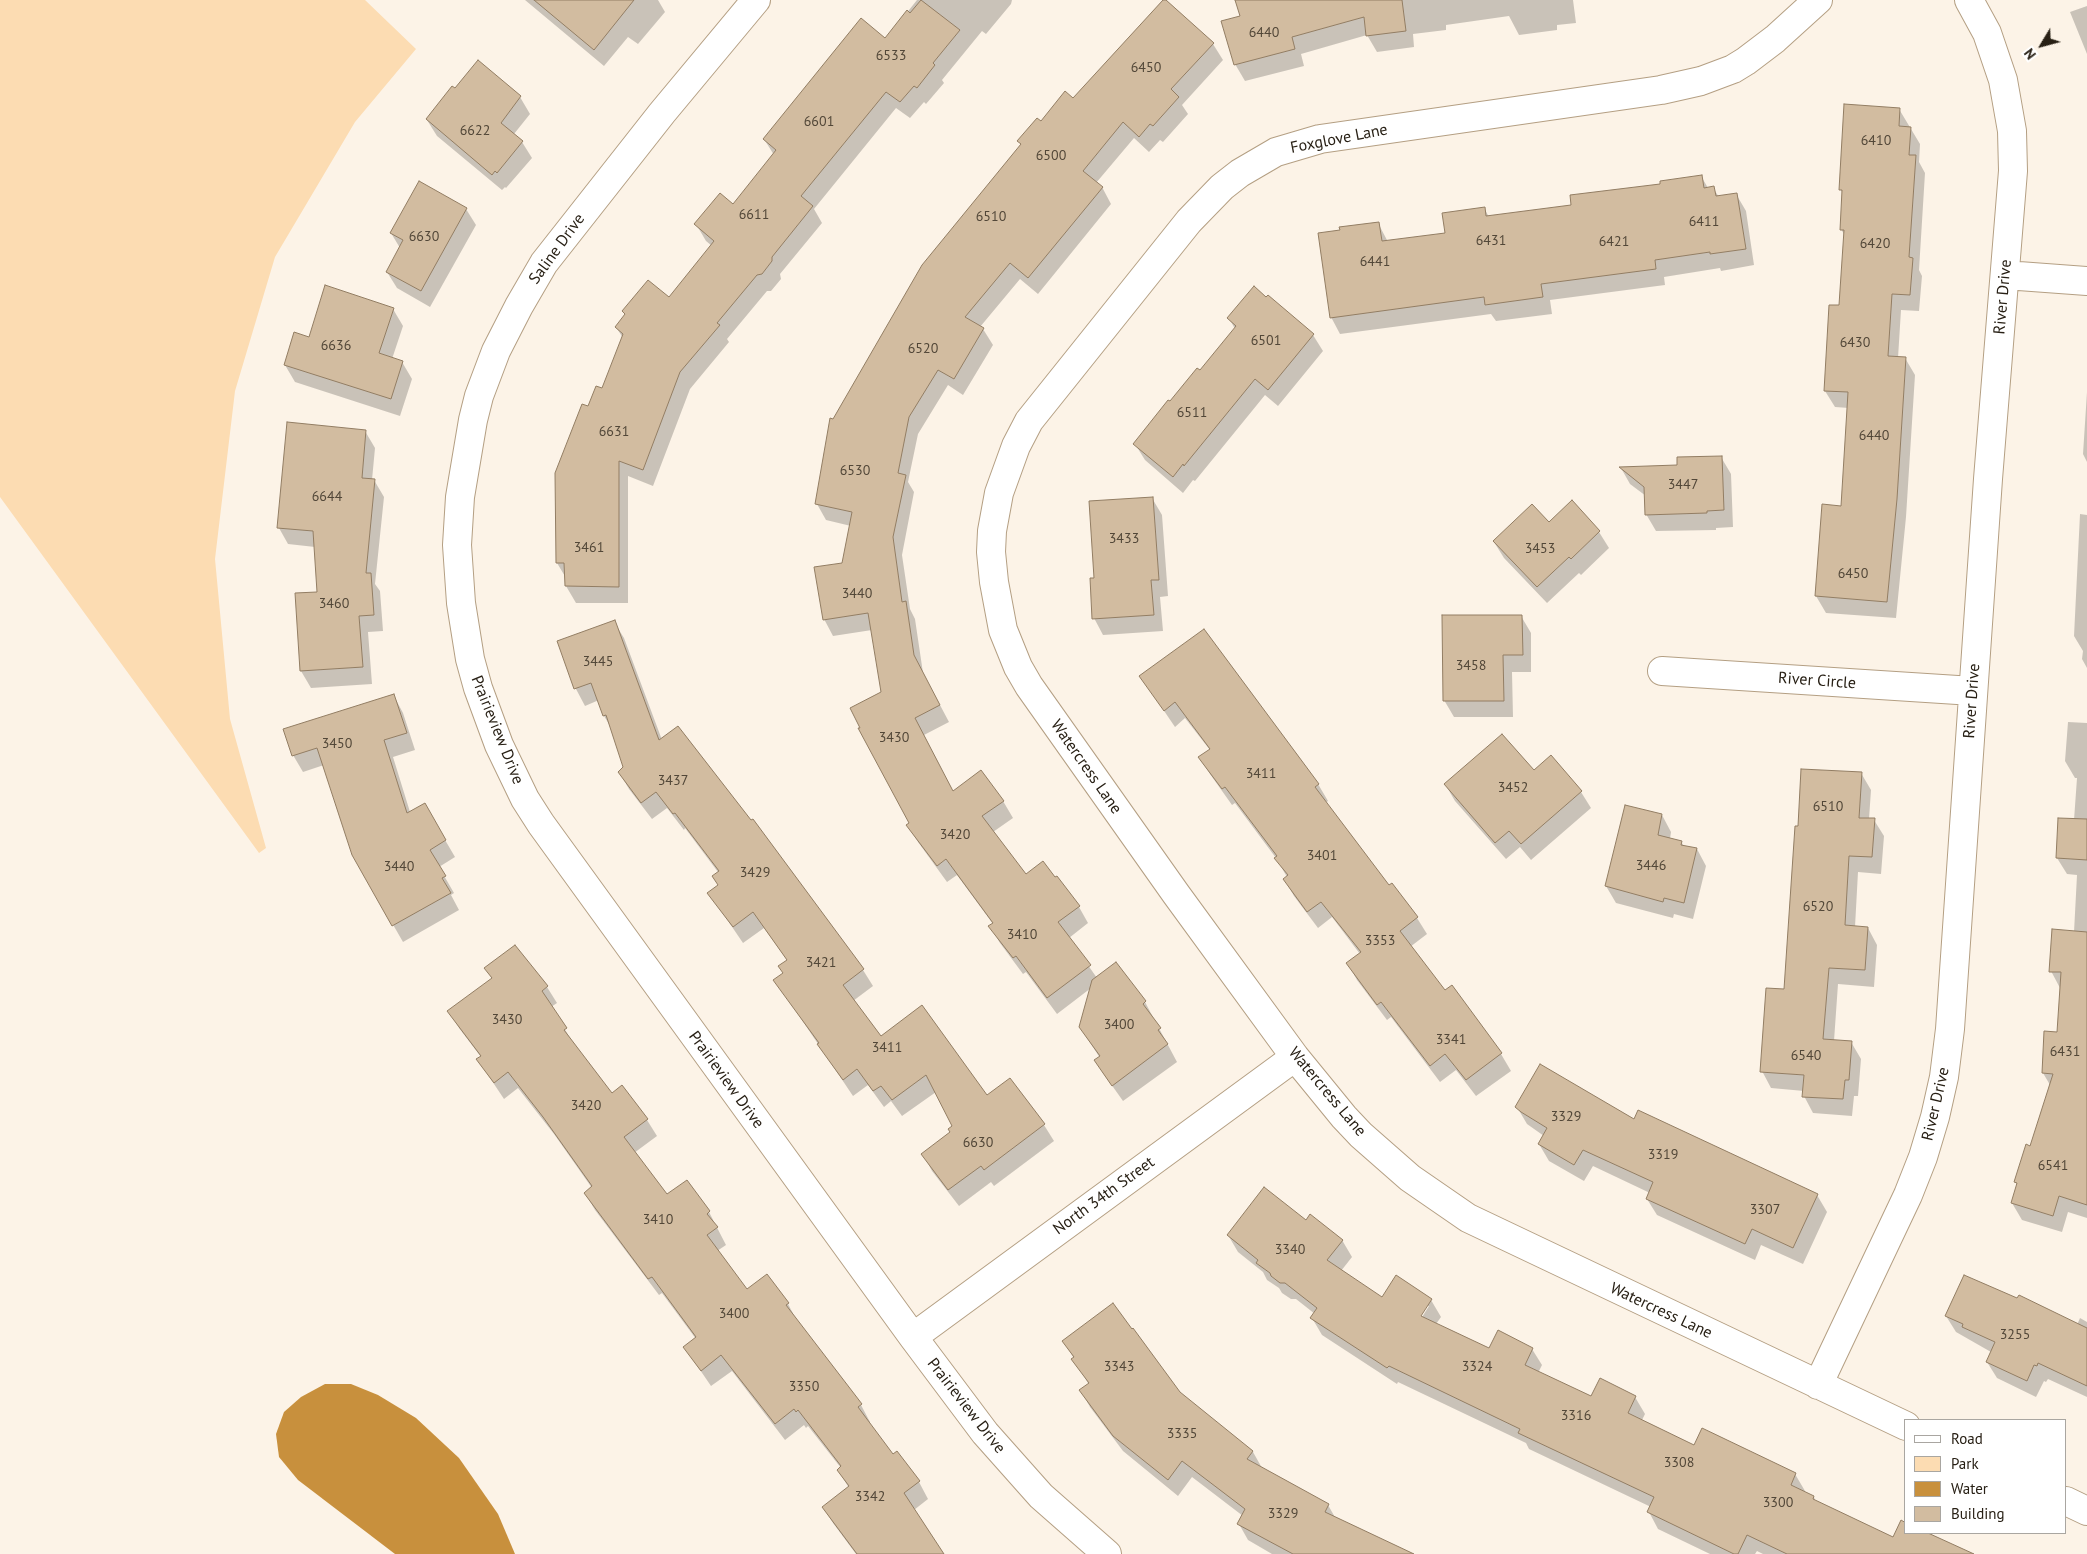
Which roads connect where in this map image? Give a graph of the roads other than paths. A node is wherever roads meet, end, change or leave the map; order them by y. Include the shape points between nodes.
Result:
1 (756, 0) edge
2 (1818, 0) edge
3 (1968, 0) edge
4 (2005, 275) junction
5 (2087, 281) edge
6 (457, 545) joint
7 (991, 552) joint
8 (1662, 671) dead end
9 (1973, 691) junction
10 (1295, 1057) junction
11 (912, 1337) junction
12 (1818, 1385) junction
13 (1904, 1425) edge
14 (2067, 1501) edge
15 (2087, 1511) edge
16 (1107, 1554) edge

1 - 6 street, Saline Drive via 656,120 531,284 496,352 479,396 460,497
2 - 7 street, Foxglove Lane via 1746,61 1701,81 1661,90 1320,139 1276,152 1240,173 1189,221 1029,421 999,493
3 - 4 street, River Drive via 1996,56 2009,105 2013,171
4 - 5 street
4 - 9 street, River Drive
6 - 11 street, Prairieview Drive via 462,613 475,678 499,745 525,799
7 - 10 street, Watercress Lane via 1003,630 1029,686
8 - 9 street, River Circle
9 - 12 street, River Drive via 1944,1077 1935,1117 1908,1195
10 - 11 street, North 34th Street
10 - 12 street, Watercress Lane via 1361,1135 1410,1178 1468,1218
11 - 16 street, Prairieview Drive via 1003,1455 1041,1496
12 - 13 street, Watercress Lane
14 - 15 street

